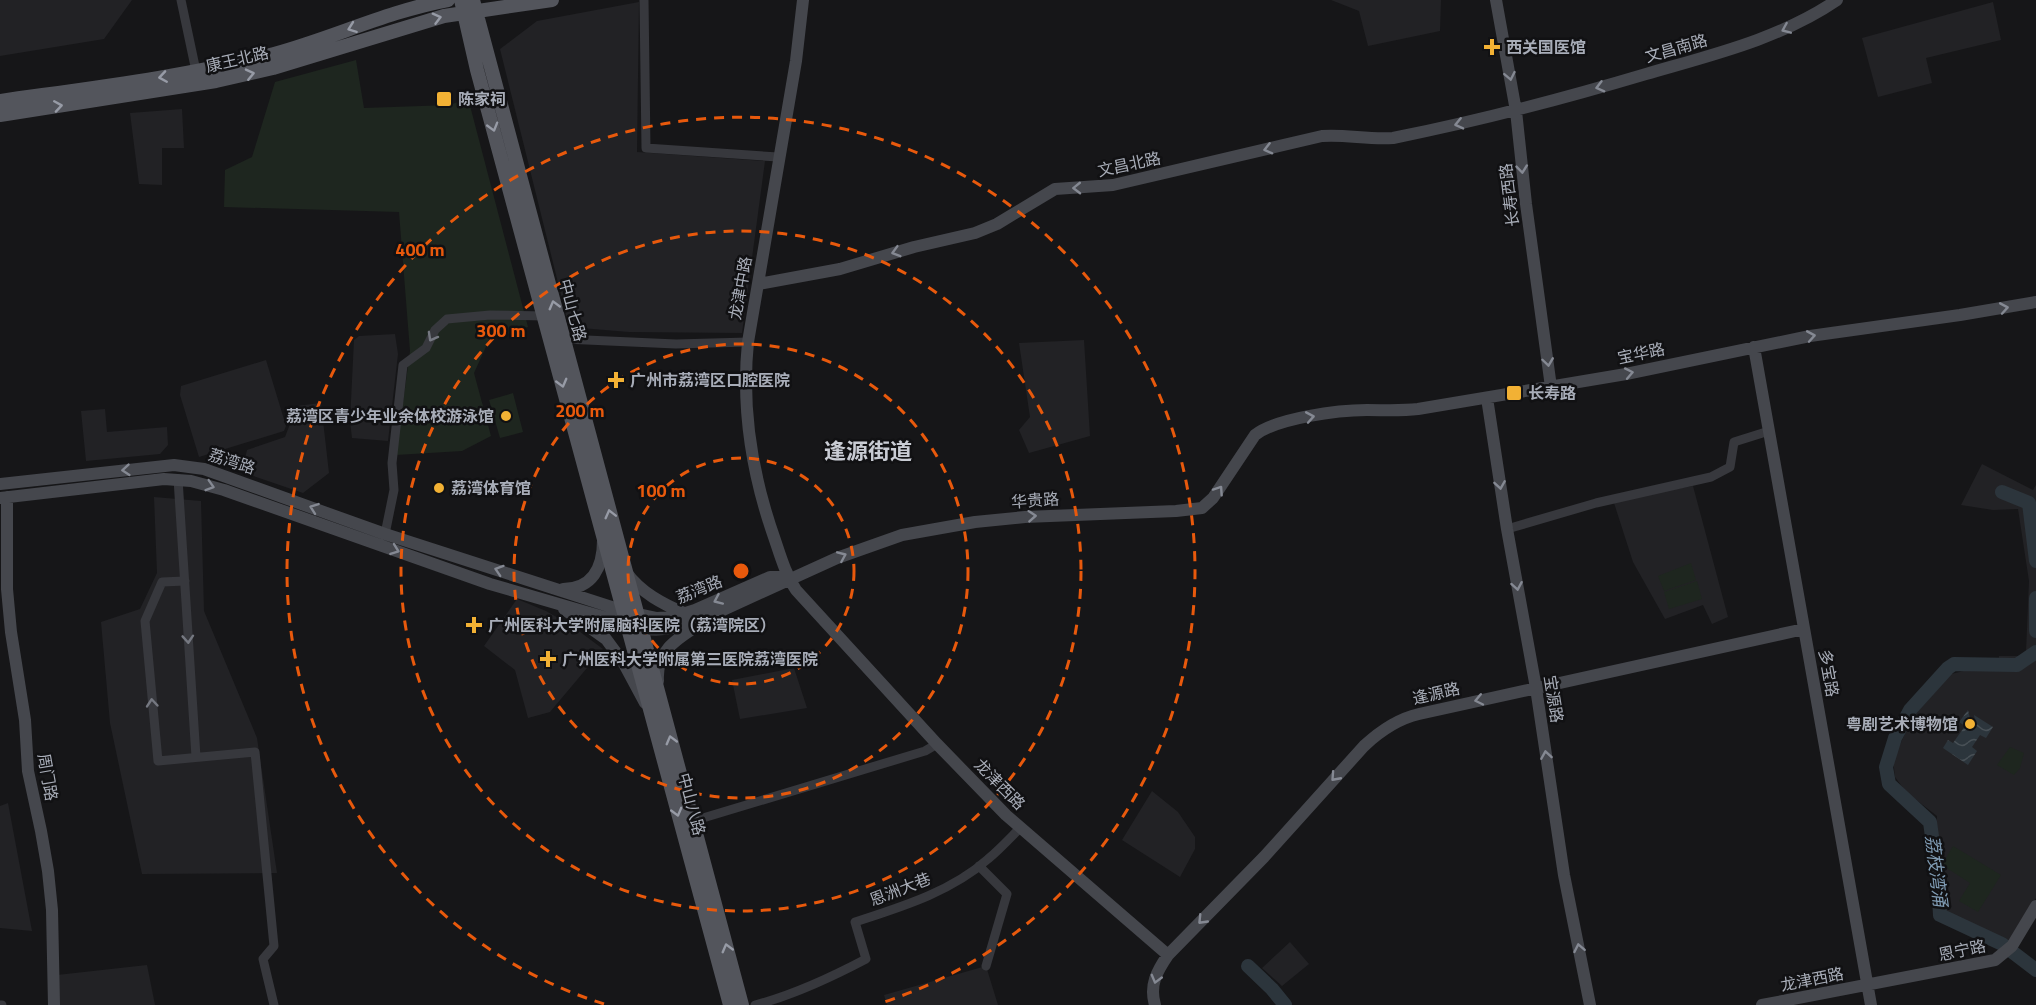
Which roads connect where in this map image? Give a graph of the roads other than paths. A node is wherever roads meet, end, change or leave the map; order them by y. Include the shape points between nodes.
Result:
1 (181, 0) edge
2 (448, 0) edge
3 (552, 0) edge
4 (644, 0) edge
5 (803, 0) edge
6 (1496, 0) edge
7 (1837, 0) edge
8 (468, 5) edge
9 (484, 69) junction
10 (196, 71) junction
11 (0, 101) edge
12 (1516, 111) junction
13 (0, 115) edge
14 (778, 157) junction
15 (759, 284) junction
16 (2036, 302) edge
17 (544, 316) junction
18 (564, 339) junction
19 (748, 342) junction
20 (1754, 347) junction
21 (1551, 387) junction
22 (1487, 398) junction
23 (1769, 431) junction
24 (1255, 435) joint
25 (178, 479) junction
26 (3, 484) edge
27 (3, 498) edge
28 (1507, 529) junction
29 (602, 530) junction
30 (385, 534) junction
31 (625, 570) junction
32 (789, 579) junction
33 (185, 581) junction
34 (554, 588) junction
35 (536, 596) junction
36 (721, 611) junction
37 (686, 614) junction
38 (632, 619) junction
39 (1804, 629) junction
40 (1536, 688) junction
41 (661, 703) junction
42 (651, 715) junction
43 (937, 744) junction
44 (196, 757) junction
45 (693, 821) junction
46 (1021, 827) junction
47 (979, 866) junction
48 (2036, 906) edge
49 (1168, 955) junction
50 (986, 966) dead end
51 (1868, 985) junction
52 (54, 1005) edge
53 (274, 1005) edge
54 (730, 1005) edge
55 (742, 1005) edge
56 (755, 1005) edge
57 (1155, 1005) edge
58 (1590, 1005) edge
59 (1762, 1005) edge
60 (1871, 1005) edge

1 - 10 street
2 -> 10 main road, 康王北路 via 399,12 293,48
3 - 8 main road, 康王北路
4 - 14 street via 646,148
5 - 14 street, 龙津中路
6 -> 12 street, 长寿西路
7 -> 12 street, 文昌南路 via 1795,25 1741,45
8 - 9 main road, 中山七路
13 -> 8 main road, 康王北路 via 255,73
9 -> 17 main road, 中山七路
18 -> 9 main road, 中山七路
10 -> 11 main road, 康王北路
12 -> 15 street, 文昌北路 via 1379,140 1322,136 1113,185 1055,189 975,233 840,269
12 -> 21 street, 长寿西路
14 - 15 street, 龙津中路
15 - 19 street, 龙津中路
20 -> 16 street, 宝华路
17 -> 29 main road, 中山七路
17 -> 30 street via 447,319 435,330 426,348 403,365 392,463 394,490
18 - 19 street via 676,344
31 -> 18 main road, 中山七路
19 - 32 street, 龙津中路 via 745,401 750,449 763,507
21 -> 20 street, 宝华路
20 - 23 street, 多宝路
21 - 22 street, 宝华路
24 -> 22 street, 宝华路 via 1270,426 1316,416 1365,410 1404,411
22 -> 28 street, 宝源路
23 - 28 street via 1734,442 1730,466 1711,477 1596,503
23 - 39 street, 多宝路
32 -> 24 street, 华贵路 via 881,541 951,526 1025,517 1202,508 1214,498
25 - 27 street, 荔湾路
25 - 33 street
25 -> 35 street, 荔湾路 via 205,484 490,584
26 - 27 street, 周门路
30 -> 26 street, 荔湾路 via 243,482 187,466
27 - 52 street, 周门路 via 11,632 25,720 28,771 52,910
28 -> 40 street, 宝源路
29 - 34 street via 603,552 594,575 575,588
29 - 38 main road, 中山七路
34 -> 30 street, 荔湾路
31 - 37 street via 648,594
31 - 38 main road, 中山七路
32 - 36 street, 荔湾路
32 -> 37 street, 荔湾路 via 770,577
32 - 43 street, 龙津西路
33 -> 44 street
44 -> 33 street via 158,761 145,621 162,582
34 - 38 street, 荔湾路
35 - 38 street, 荔湾路
35 - 42 street via 563,609 606,639 624,663
36 - 38 street, 荔湾路 via 688,625 658,630
36 - 41 street via 664,651 658,668
37 - 38 street, 荔湾路
38 - 41 main road, 中山八路
38 - 42 main road, 中山八路
39 - 40 street, 逢源路
39 - 51 street, 多宝路
40 -> 49 street, 逢源路 via 1406,717 1376,735
58 -> 40 street, 宝源路 via 1564,875
45 -> 41 main road, 中山八路
42 -> 54 main road, 中山八路
43 - 45 street via 925,751
43 - 46 street, 龙津西路
44 - 53 street via 255,752 274,946 263,959
55 -> 45 main road, 中山八路
46 - 47 street, 恩洲大巷
46 - 49 street, 龙津西路
47 - 50 street via 1007,894
47 - 56 street, 恩洲大巷 via 911,903 855,922 866,959 826,980
48 - 51 street, 恩宁路 via 2009,949 1990,962
49 -> 57 street via 1153,982
51 - 59 street, 龙津西路
51 - 60 street, 多宝路

